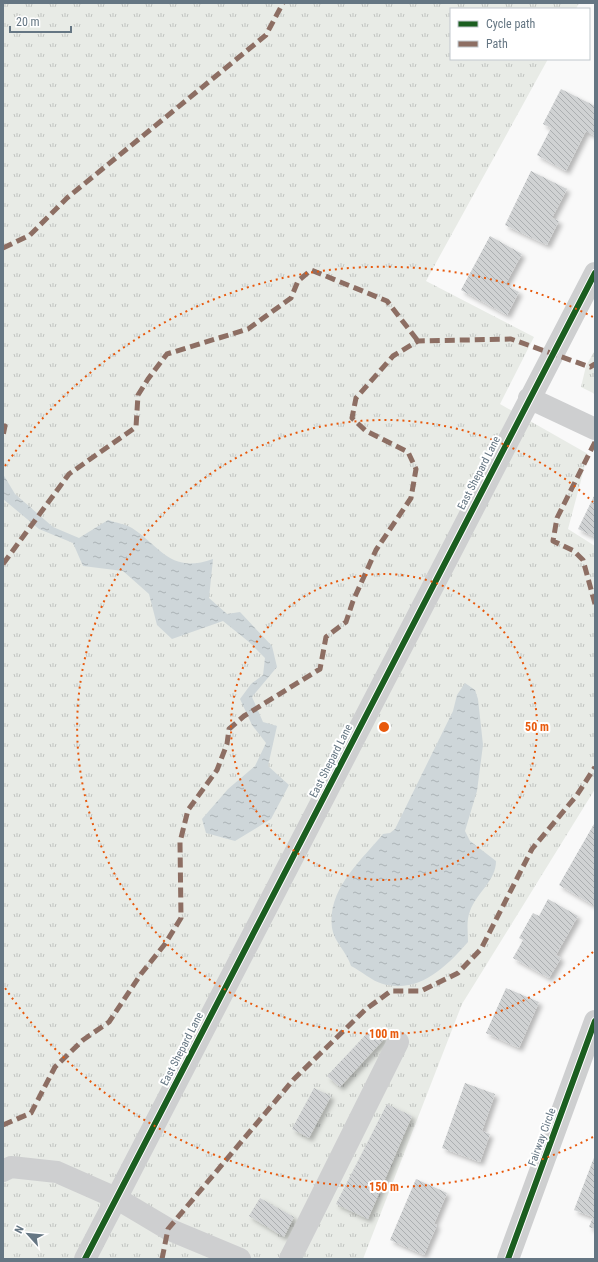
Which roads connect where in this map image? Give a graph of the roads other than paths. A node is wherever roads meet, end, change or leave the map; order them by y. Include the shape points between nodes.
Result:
1 (595, 273) edge
2 (529, 398) junction
3 (595, 429) edge
4 (595, 1022) edge
5 (398, 1042) dead end
6 (3, 1171) edge
7 (116, 1198) junction
8 (85, 1259) edge
9 (240, 1259) edge
10 (290, 1259) edge
11 (508, 1259) edge

1 - 2 street, East Shepard Lane
2 - 3 street
2 - 7 street, East Shepard Lane
4 - 11 street, Fairway Circle
5 - 10 street
6 - 7 street via 11,1167 57,1172
7 - 8 street, East Shepard Lane
7 - 9 street via 168,1229

